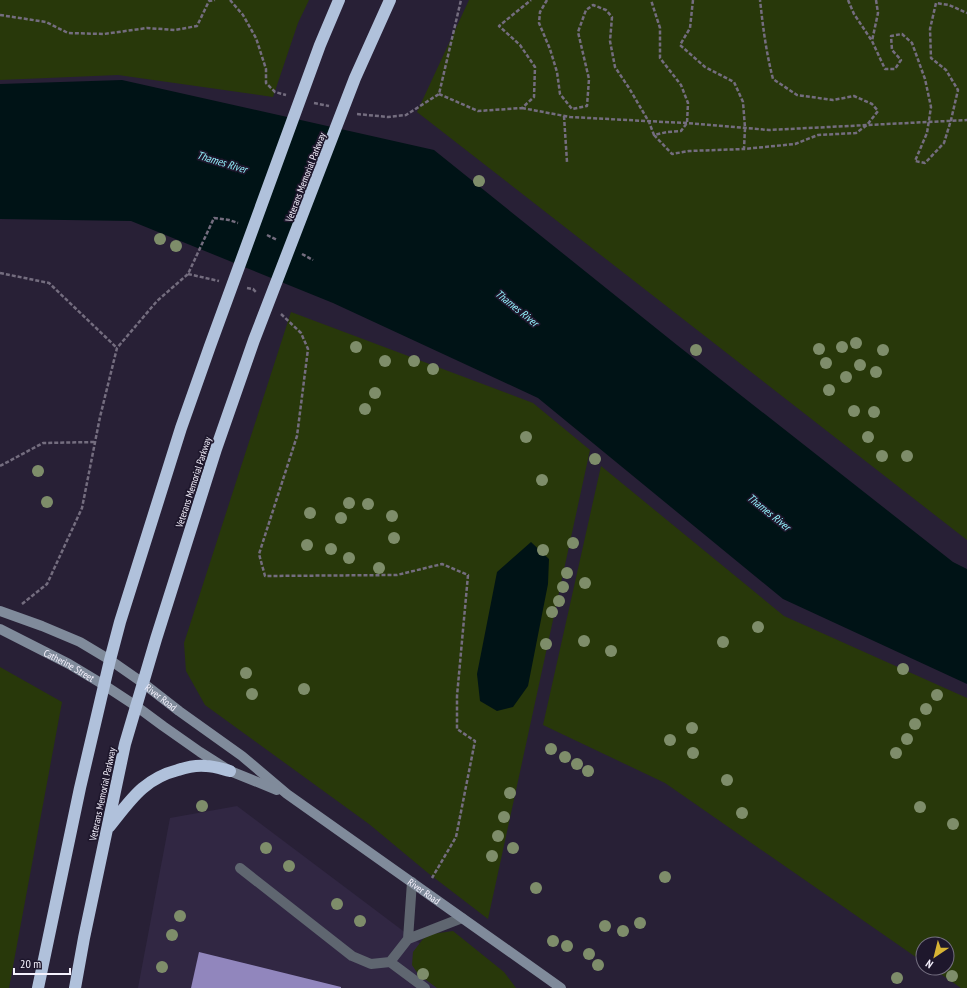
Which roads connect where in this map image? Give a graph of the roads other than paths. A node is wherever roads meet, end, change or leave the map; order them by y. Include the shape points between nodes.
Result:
1 (339, 0) edge
2 (390, 0) edge
3 (5, 612) edge
4 (0, 629) edge
5 (110, 660) junction
6 (143, 683) junction
7 (104, 684) junction
8 (136, 706) junction
9 (230, 771) junction
10 (286, 794) junction
11 (107, 830) junction
12 (240, 868) dead end
13 (412, 882) junction
14 (462, 918) junction
15 (408, 938) junction
16 (390, 962) junction
17 (38, 988) edge
18 (75, 988) edge
19 (425, 988) edge
20 (561, 988) edge

1 - 5 highway via 320,45 181,428
2 - 6 highway, Veterans Memorial Parkway via 355,78 254,340 214,456
3 - 5 street via 80,642
4 - 7 street, Catherine Street
5 - 6 street, River Road
5 - 7 highway
6 - 8 highway, Veterans Memorial Parkway
6 - 10 street, River Road via 242,756
7 - 8 street, Catherine Street
7 - 17 highway
8 - 9 street, River Road
8 - 11 highway, Veterans Memorial Parkway via 125,744
9 - 10 street, River Road
9 - 11 highway via 192,766 168,773 142,788
10 - 13 street, River Road
11 - 18 highway, Veterans Memorial Parkway
12 - 16 lane via 352,956 371,964
13 - 14 street, River Road
13 - 15 lane
14 - 15 lane
14 - 20 street, River Road
15 - 16 lane
16 - 19 lane

